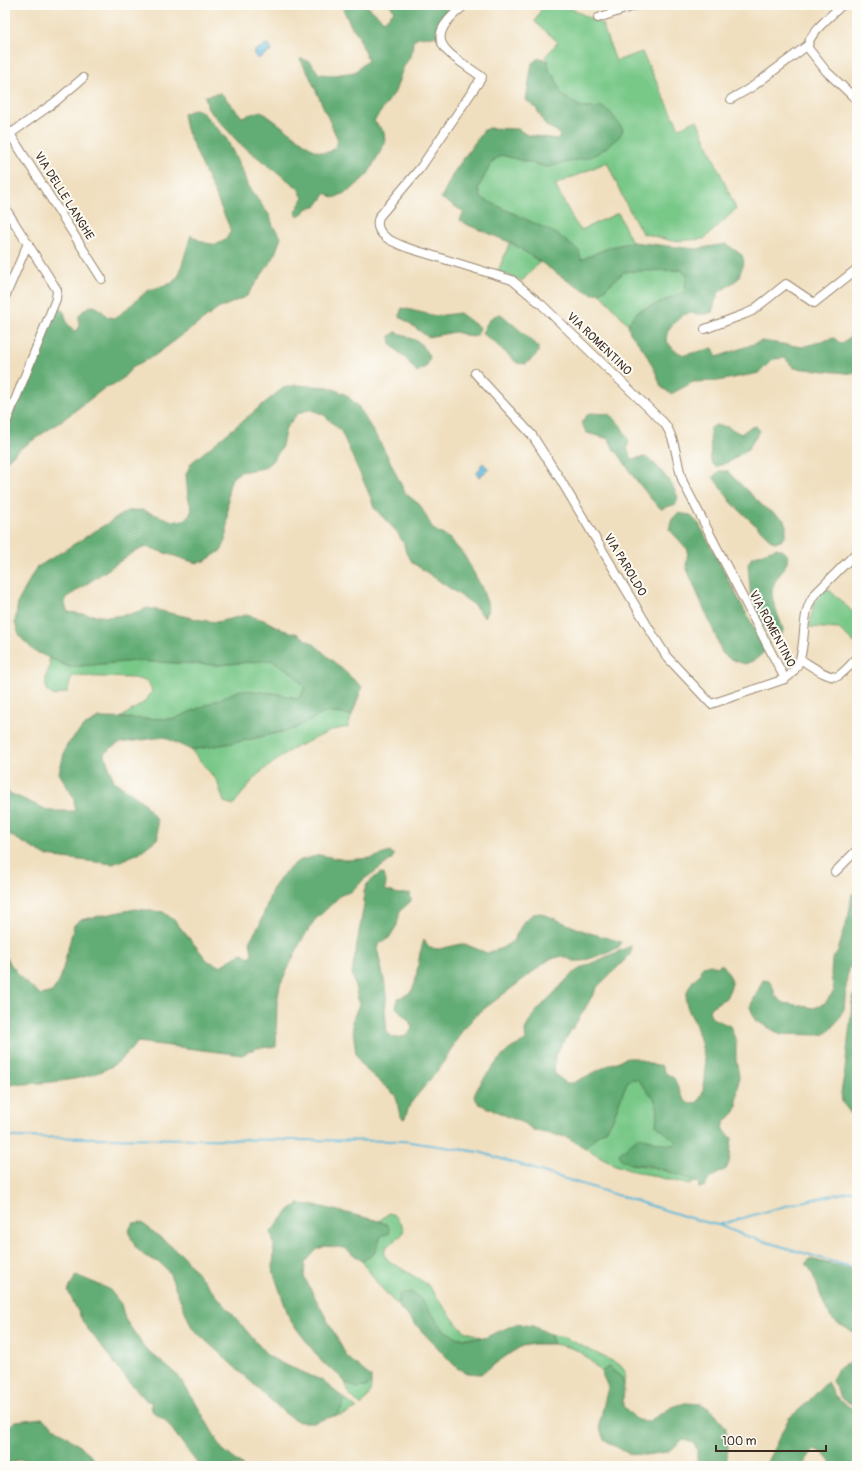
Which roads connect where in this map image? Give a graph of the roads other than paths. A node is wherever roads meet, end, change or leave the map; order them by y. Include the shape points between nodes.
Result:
1 (465, 5) edge
2 (637, 5) edge
3 (839, 6) edge
4 (598, 18) dead end
5 (808, 45) junction
6 (83, 78) dead end
7 (731, 99) dead end
8 (857, 100) edge
9 (5, 126) edge
10 (10, 134) junction
11 (5, 208) edge
12 (28, 244) junction
13 (857, 269) edge
14 (102, 279) dead end
15 (5, 297) edge
16 (705, 329) dead end
17 (475, 373) dead end
18 (5, 425) edge
19 (857, 552) edge
20 (857, 658) edge
21 (800, 659) junction
22 (785, 679) junction
23 (857, 850) edge
24 (835, 872) dead end

1 - 22 street, VIA ROMENTINO via 444,25 440,33 440,42 453,57 482,77 421,167 382,214 378,220 378,227 392,242 512,280 542,305 664,423 672,438 683,482
2 - 4 street
3 - 5 street via 815,31
5 - 7 street via 752,87
5 - 8 street via 826,71
6 - 10 street via 56,102
9 - 10 street, VIA DELLE LANGHE
10 - 14 street, VIA DELLE LANGHE
11 - 12 street
12 - 15 street
12 - 18 street via 58,290
13 - 16 street via 814,303 786,284 752,311
17 - 22 street, VIA PAROLDO via 532,435 664,651 711,704
19 - 21 street, VIA ROMENTINO via 810,601
20 - 21 street via 841,674 834,676
21 - 22 street, VIA ROMENTINO via 796,670
23 - 24 street

